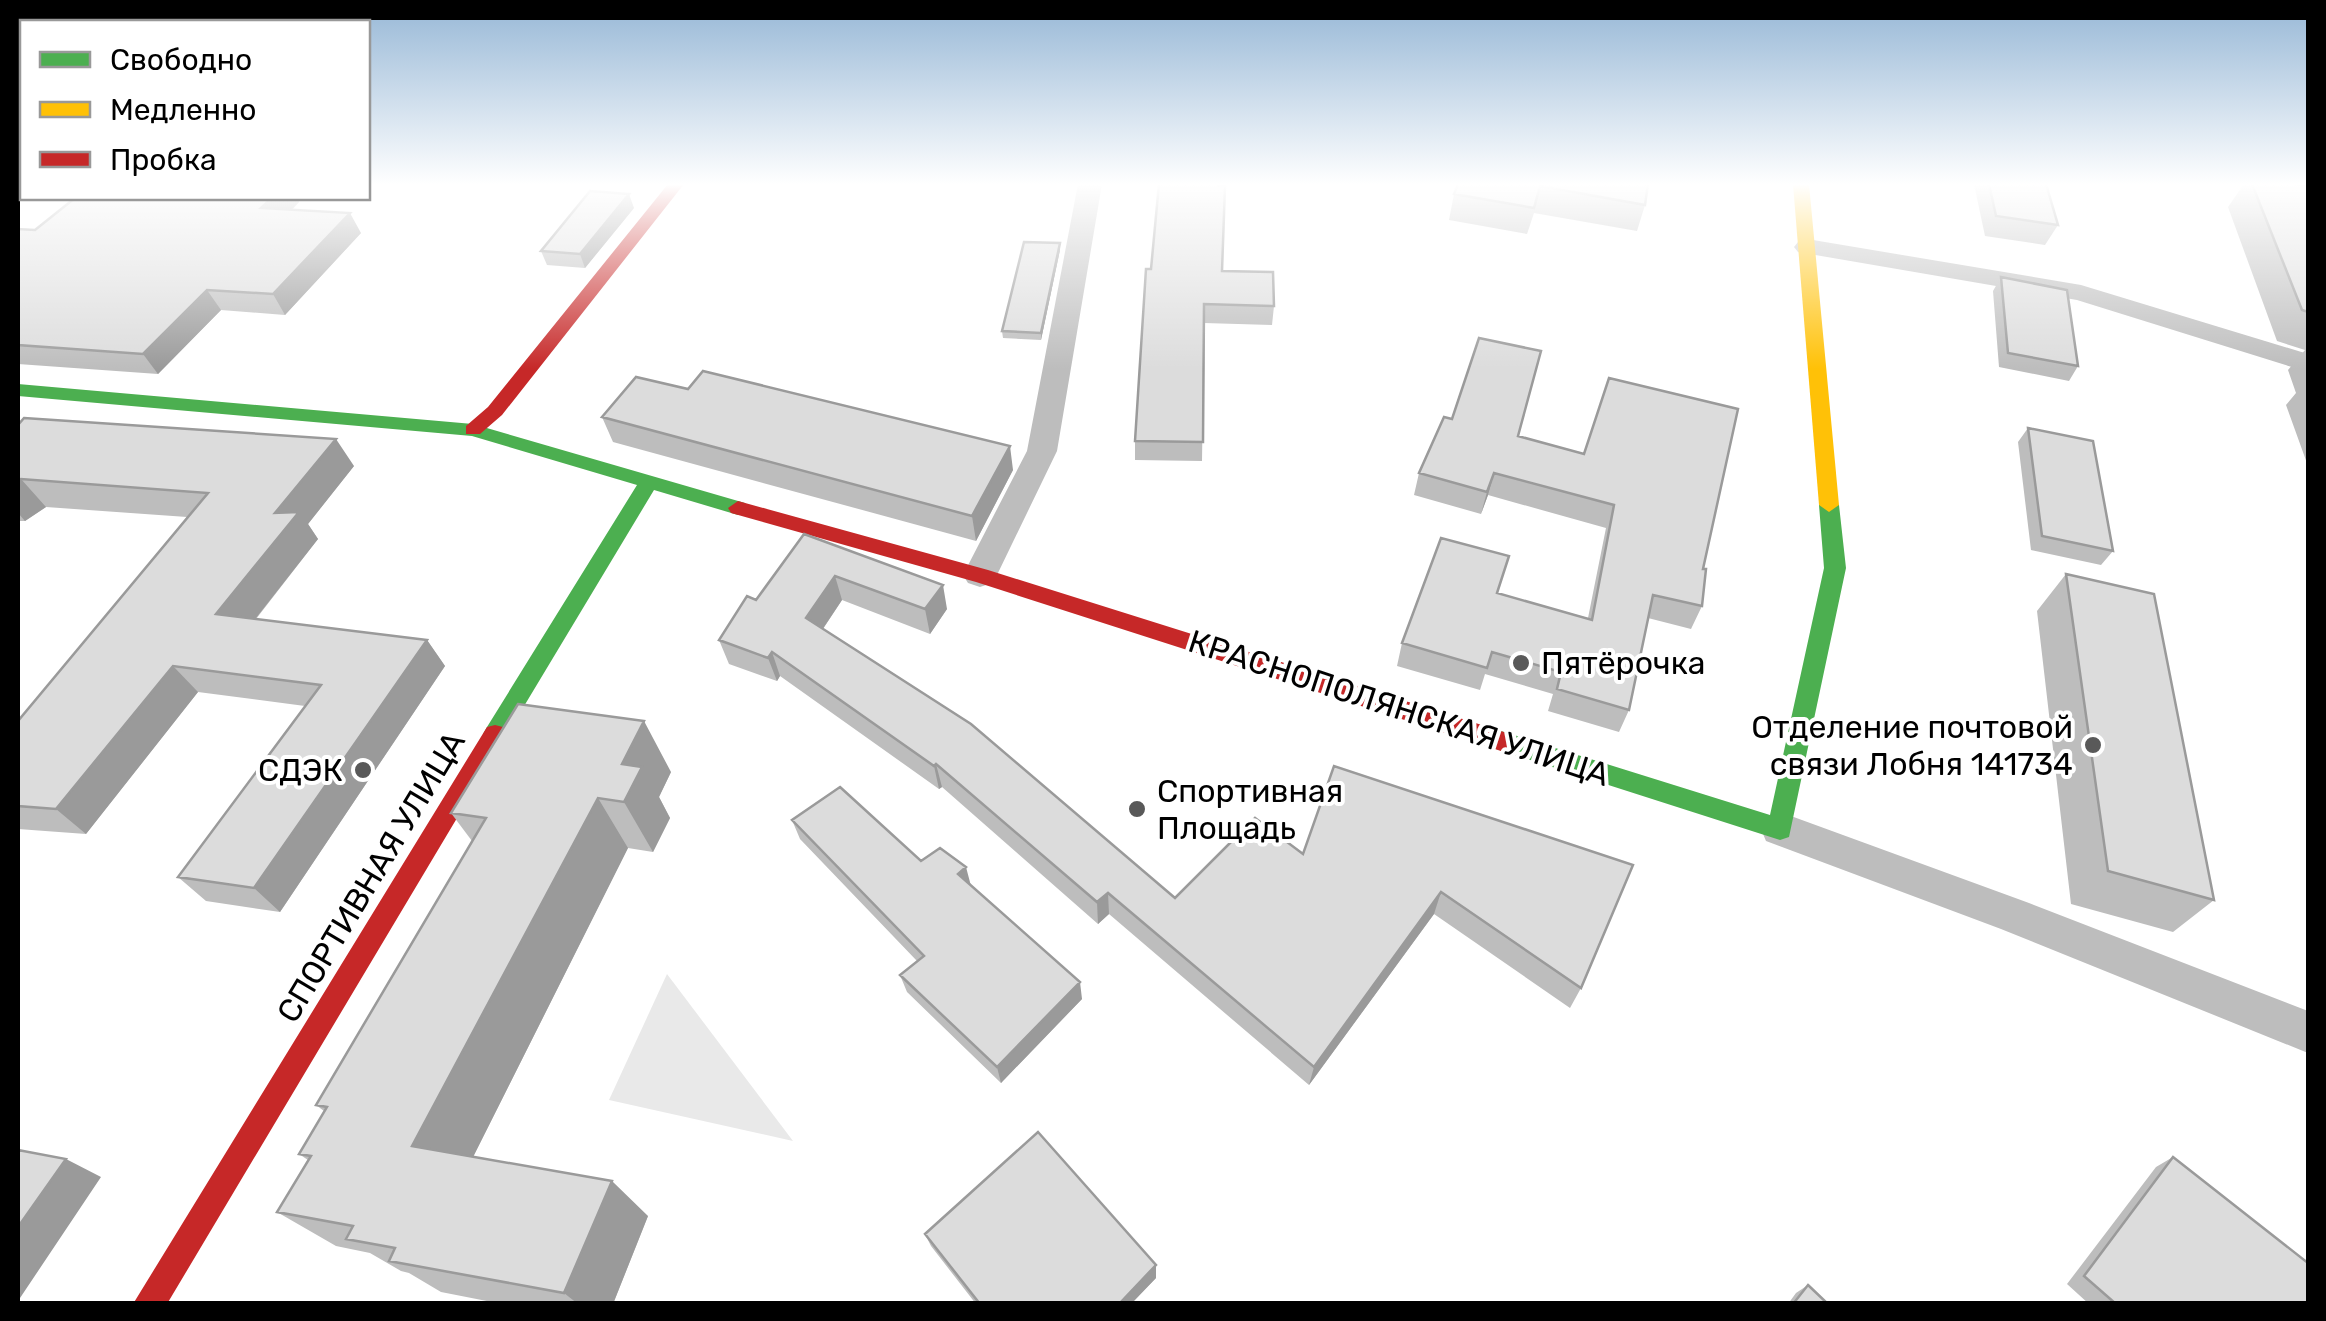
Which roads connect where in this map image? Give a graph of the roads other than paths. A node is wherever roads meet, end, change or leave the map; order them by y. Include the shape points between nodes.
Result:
1 (627, 246) edge
2 (1079, 246) edge
3 (1807, 247) joint
4 (2308, 363) edge
5 (18, 390) edge
6 (473, 430) junction
7 (648, 484) junction
8 (980, 575) junction
9 (1780, 829) junction
10 (2308, 1032) edge
11 (149, 1304) edge

1 - 6 street
2 - 8 street via 1042,451
3 - 4 street via 2081,293
3 - 9 street via 1835,568
5 - 6 street, КРАСНОПОЛЯНСКАЯ УЛИЦА
6 - 7 street, КРАСНОПОЛЯНСКАЯ УЛИЦА
7 - 8 street, КРАСНОПОЛЯНСКАЯ УЛИЦА
7 - 11 street, СПОРТИВНАЯ УЛИЦА
8 - 9 street, КРАСНОПОЛЯНСКАЯ УЛИЦА
9 - 10 street, КРАСНОПОЛЯНСКАЯ УЛИЦА

